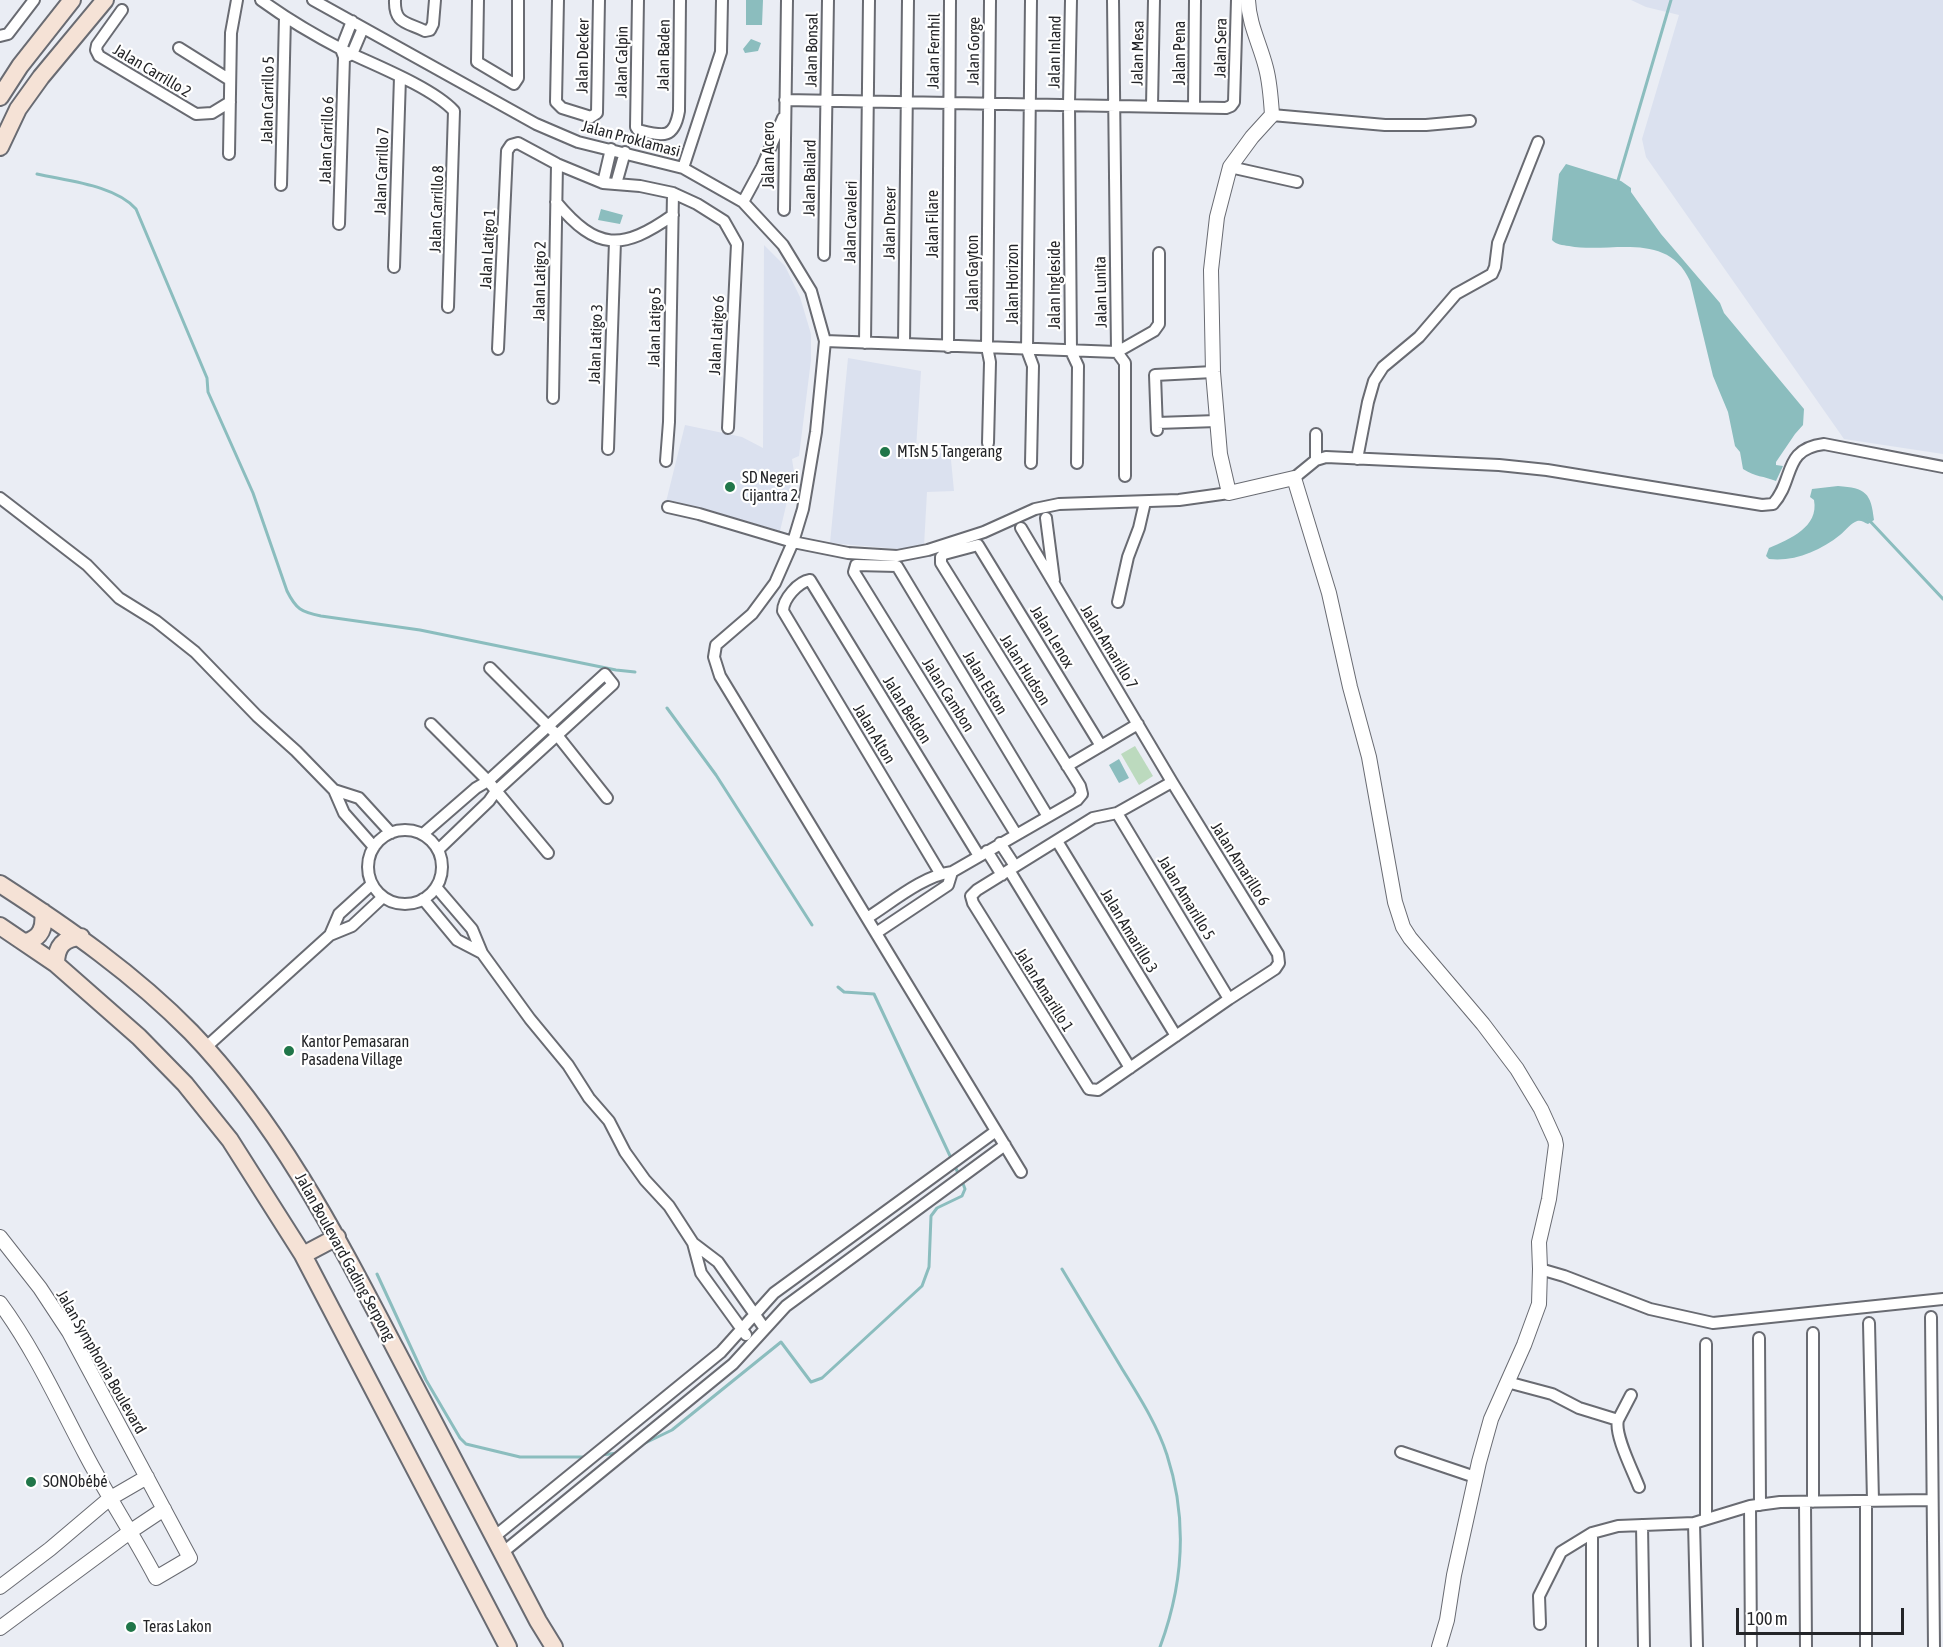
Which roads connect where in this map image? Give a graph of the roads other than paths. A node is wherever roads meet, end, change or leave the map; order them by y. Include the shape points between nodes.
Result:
1 (34, 0) edge
2 (72, 0) edge
3 (105, 0) edge
4 (237, 0) edge
5 (261, 0) edge
6 (313, 0) edge
7 (435, 0) edge
8 (477, 0) edge
9 (518, 0) edge
10 (558, 0) edge
11 (599, 0) edge
12 (638, 0) edge
13 (680, 0) edge
14 (722, 0) edge
15 (787, 0) edge
16 (828, 0) edge
17 (869, 0) edge
18 (908, 0) edge
19 (950, 0) edge
20 (990, 0) edge
21 (1030, 0) edge
22 (1071, 0) edge
23 (1113, 0) edge
24 (1154, 0) edge
25 (1195, 0) edge
26 (1237, 0) edge
27 (1248, 0) edge
28 (395, 3) edge
29 (122, 10) dead end
30 (285, 17) junction
31 (352, 21) junction
32 (363, 28) junction
33 (0, 36) edge
34 (179, 48) dead end
35 (346, 54) junction
36 (400, 77) junction
37 (230, 80) junction
38 (0, 97) edge
39 (785, 100) junction
40 (826, 100) junction
41 (867, 101) junction
42 (230, 102) junction
43 (907, 102) junction
44 (949, 102) junction
45 (989, 103) junction
46 (1029, 104) junction
47 (1070, 104) junction
48 (1113, 106) junction
49 (1152, 106) junction
50 (1194, 106) junction
51 (678, 111) joint
52 (785, 113) junction
53 (1272, 115) junction
54 (1470, 121) dead end
55 (2, 138) edge
56 (1538, 142) dead end
57 (611, 149) junction
58 (625, 152) junction
59 (229, 154) dead end
60 (557, 164) junction
61 (1230, 167) junction
62 (683, 168) junction
63 (1297, 182) dead end
64 (603, 183) junction
65 (616, 184) junction
66 (281, 185) dead end
67 (673, 193) junction
68 (556, 202) junction
69 (743, 202) junction
70 (784, 210) dead end
71 (673, 215) junction
72 (339, 224) dead end
73 (615, 241) junction
74 (1159, 253) dead end
75 (824, 255) dead end
76 (394, 267) dead end
77 (448, 307) dead end
78 (825, 341) junction
79 (865, 343) junction
80 (904, 344) junction
81 (948, 346) junction
82 (987, 347) junction
83 (498, 349) dead end
84 (1028, 350) junction
85 (1071, 351) junction
86 (1117, 352) junction
87 (1213, 372) junction
88 (553, 399) dead end
89 (1217, 421) junction
90 (728, 428) dead end
91 (1317, 434) dead end
92 (988, 443) dead end
93 (608, 449) dead end
94 (1357, 459) junction
95 (1316, 460) junction
96 (666, 461) dead end
97 (1077, 463) dead end
98 (1031, 464) dead end
99 (1943, 467) edge
100 (1125, 476) dead end
101 (1294, 478) junction
102 (1229, 493) junction
103 (0, 498) edge
104 (1145, 502) junction
105 (668, 507) dead end
106 (1046, 518) dead end
107 (1021, 528) dead end
108 (793, 542) junction
109 (941, 563) joint
110 (897, 566) joint
111 (1055, 586) junction
112 (1118, 602) dead end
113 (783, 611) joint
114 (490, 668) dead end
115 (431, 724) dead end
116 (1138, 724) junction
117 (548, 726) junction
118 (557, 735) junction
119 (1101, 746) junction
120 (1067, 766) junction
121 (488, 781) junction
122 (1172, 782) junction
123 (334, 790) junction
124 (496, 791) junction
125 (608, 798) dead end
126 (1117, 813) junction
127 (1047, 815) junction
128 (390, 833) junction
129 (423, 834) junction
130 (1016, 834) junction
131 (1057, 841) junction
132 (1000, 843) junction
133 (374, 847) junction
134 (438, 850) junction
135 (548, 853) dead end
136 (983, 853) junction
137 (1009, 870) junction
138 (946, 872) junction
139 (0, 884) edge
140 (372, 884) junction
141 (436, 886) junction
142 (383, 897) junction
143 (423, 899) junction
144 (43, 912) junction
145 (867, 918) junction
146 (0, 926) edge
147 (876, 933) junction
148 (330, 935) junction
149 (81, 937) junction
150 (26, 942) junction
151 (482, 953) junction
152 (56, 964) junction
153 (1229, 999) junction
154 (1176, 1036) junction
155 (205, 1048) junction
156 (1130, 1068) junction
157 (996, 1131) junction
158 (1005, 1145) junction
159 (1021, 1172) dead end
160 (0, 1237) edge
161 (337, 1237) junction
162 (693, 1243) junction
163 (303, 1255) junction
164 (1540, 1269) junction
165 (1943, 1299) edge
166 (0, 1303) edge
167 (755, 1314) junction
168 (1931, 1317) dead end
169 (1869, 1323) dead end
170 (741, 1329) junction
171 (765, 1329) junction
172 (1813, 1333) dead end
173 (1760, 1338) dead end
174 (752, 1343) junction
175 (1706, 1344) dead end
176 (1507, 1382) junction
177 (1631, 1395) dead end
178 (1618, 1420) junction
179 (1401, 1452) dead end
180 (147, 1477) junction
181 (1475, 1477) junction
182 (1639, 1487) dead end
183 (109, 1499) junction
184 (1932, 1500) junction
185 (1869, 1501) junction
186 (1809, 1502) junction
187 (1755, 1506) junction
188 (164, 1509) junction
189 (1706, 1520) junction
190 (1694, 1523) junction
191 (1642, 1525) junction
192 (130, 1531) junction
193 (1592, 1533) junction
194 (494, 1537) junction
195 (502, 1553) junction
196 (0, 1587) edge
197 (1540, 1624) dead end
198 (0, 1628) edge
199 (508, 1647) edge
200 (554, 1647) edge
201 (1439, 1647) edge
202 (1592, 1647) edge
203 (1644, 1647) edge
204 (1697, 1647) edge
205 (1751, 1647) edge
206 (1806, 1647) edge
207 (1866, 1647) edge
208 (1934, 1647) edge

1 - 33 street via 8,34
2 - 38 main road
3 - 55 main road via 41,77
4 - 37 street via 231,33
5 - 30 street
6 - 31 street, Jalan Proklamasi
7 - 28 street via 433,24 425,31 401,20 395,13
8 - 9 street via 478,63 514,84 518,78
10 - 11 street, Jalan Decker via 556,99 559,107 591,117 597,113
12 - 51 street, Jalan Calpin via 637,129 659,135 670,132 676,125
13 - 51 street, Jalan Baden
14 - 62 street via 721,52
15 - 39 street, Jalan Acero
16 - 40 street, Jalan Bonsal
17 - 41 street, Jalan Cavaleri
18 - 43 street, Jalan Dreser
19 - 44 street, Jalan Fernhil
20 - 45 street, Jalan Gorge
21 - 46 street, Jalan Horizon
22 - 47 street, Jalan Inland
23 - 48 street, Jalan Lunita
24 - 49 street, Jalan Mesa
25 - 50 street, Jalan Pena
26 - 50 street, Jalan Sera via 1234,102 1226,108
27 - 53 street via 1251,30 1266,67
29 - 42 street, Jalan Carrillo 2 via 97,45 99,56 190,111 205,114
30 - 35 street
30 - 66 street, Jalan Carrillo 5
31 - 32 street, Jalan Proklamasi
31 - 35 street
32 - 35 street
32 - 57 street, Jalan Proklamasi via 536,124 578,142
34 - 37 street
35 - 36 street
35 - 72 street, Jalan Carrillo 6
36 - 76 street, Jalan Carrillo 7
36 - 77 street, Jalan Carrillo 8 via 454,111
37 - 42 street
39 - 40 street
39 - 52 street, Jalan Acero
40 - 41 street
40 - 75 street, Jalan Bailard
41 - 43 street
41 - 79 street, Jalan Cavaleri
42 - 59 street
43 - 44 street
43 - 80 street, Jalan Dreser
44 - 45 street
44 - 81 street, Jalan Filare
45 - 46 street
45 - 82 street, Jalan Gayton
46 - 47 street
46 - 84 street, Jalan Horizon
47 - 48 street
47 - 85 street, Jalan Ingleside
48 - 49 street
48 - 86 street, Jalan Lunita
49 - 50 street
52 - 69 street
52 - 70 street, Jalan Acero
53 - 54 street via 1385,125
53 - 61 street
56 - 94 street via 1498,243 1492,274 1456,294 1419,338 1383,367 1368,402
57 - 58 street, Jalan Proklamasi
57 - 64 street
58 - 62 street, Jalan Proklamasi
58 - 65 street
60 - 64 street
60 - 68 street, Jalan Latigo 2
60 - 83 street, Jalan Latigo 1 via 518,143 507,151
61 - 63 street
61 - 87 street via 1216,217 1211,270
62 - 69 street, Jalan Proklamasi
64 - 65 street
65 - 67 street
67 - 71 street, Jalan Latigo 5
67 - 90 street, Jalan Latigo 6 via 724,221 737,244
68 - 73 street via 572,221 593,236
68 - 88 street, Jalan Latigo 2
69 - 78 street, Jalan Proklamasi via 783,245 811,291
71 - 73 street via 635,238
71 - 96 street, Jalan Latigo 5
73 - 93 street, Jalan Latigo 3
74 - 86 street via 1159,324 1154,331
78 - 79 street
78 - 108 street, Jalan Proklamasi via 816,432
79 - 80 street
80 - 81 street
81 - 82 street
82 - 84 street
82 - 92 street, Jalan Gayton
84 - 85 street
84 - 98 street, Jalan Horizon via 1033,366
85 - 86 street
85 - 97 street, Jalan Ingleside via 1078,366
86 - 100 street, Jalan Lunita via 1125,363
87 - 89 street
87 - 89 street via 1155,375 1157,426
89 - 102 street
91 - 95 street
94 - 95 street
94 - 99 street via 1546,470 1762,505 1773,504 1780,496 1793,460 1811,445 1824,444
95 - 101 street
101 - 102 street
101 - 164 street via 1329,593 1369,757 1391,884 1403,927 1517,1069 1555,1140 1549,1199 1539,1242
102 - 104 street
103 - 123 street via 87,565 119,598 195,652
104 - 108 street via 1059,504 1035,509 984,532 897,556 848,553
104 - 112 street
105 - 108 street
106 - 111 street, Jalan Amarillo 7
107 - 111 street, Jalan Amarillo 7
108 - 145 street, Jalan Proklamasi via 775,583 752,614 716,645 714,657 720,676
109 - 119 street, Jalan Lenox via 944,554 978,545
109 - 120 street, Jalan Hudson
110 - 127 street, Jalan Elston
110 - 130 street, Jalan Cambon via 859,564 854,572
111 - 116 street, Jalan Amarillo 7
113 - 136 street, Jalan Beldon via 784,602 803,581 810,580
113 - 138 street, Jalan Alton
114 - 117 street
115 - 121 street
116 - 119 street
116 - 122 street, Jalan Amarillo 7
117 - 118 street
117 - 118 street via 605,674 613,684
117 - 121 street
118 - 124 street
118 - 125 street
119 - 120 street
120 - 127 street, Jalan Hudson via 1082,794
121 - 124 street
121 - 129 street
122 - 126 street
122 - 153 street, Jalan Amarillo 6 via 1278,954 1275,969
123 - 128 street via 359,798
123 - 133 street via 344,813
124 - 134 street
124 - 135 street
126 - 131 street via 1093,818
126 - 153 street, Jalan Amarillo 5
127 - 130 street
128 - 129 street via 401,830
128 - 133 street
129 - 134 street
130 - 132 street
131 - 137 street
131 - 154 street, Jalan Amarillo 3
132 - 136 street
132 - 137 street
133 - 140 street via 368,862
134 - 141 street via 441,872
136 - 137 street, Jalan Beldon
136 - 138 street
137 - 156 street
137 - 156 street, Jalan Amarillo 1 via 973,893 973,903 1086,1086 1098,1090
138 - 145 street
138 - 147 street via 948,885
139 - 144 main road, Jalan Boulevard Gading Serpong
140 - 142 street
140 - 148 street via 339,914
141 - 143 street
141 - 151 street via 472,928
142 - 143 street via 403,904
142 - 148 street via 352,926
143 - 151 street via 457,940
144 - 149 main road, Jalan Boulevard Gading Serpong
144 - 150 main road via 40,935
145 - 147 street, Jalan Proklamasi
146 - 150 main road
147 - 157 street, Jalan Proklamasi
148 - 155 street
149 - 152 main road via 64,940 56,954
149 - 155 main road, Jalan Boulevard Gading Serpong via 138,983
150 - 152 main road
151 - 162 street via 609,1121 638,1171 669,1206
152 - 163 main road via 139,1037 185,1084 230,1140
153 - 154 street
154 - 156 street
155 - 161 main road, Jalan Boulevard Gading Serpong via 289,1158
157 - 158 street, Jalan Proklamasi
157 - 167 street via 774,1293
158 - 159 street, Jalan Proklamasi
158 - 171 street via 786,1306
160 - 180 street, Jalan Symphonia Boulevard via 69,1332
161 - 163 main road
161 - 194 main road, Jalan Boulevard Gading Serpong
162 - 167 street via 718,1262
162 - 170 street via 701,1274
163 - 199 main road
164 - 165 street via 1650,1309 1713,1323
164 - 176 street via 1539,1304
166 - 183 street via 27,1345
167 - 170 street
167 - 171 street
168 - 184 street
169 - 185 street
170 - 174 street
170 - 194 street via 721,1352
171 - 174 street
172 - 186 street
173 - 187 street
174 - 195 street via 733,1364
175 - 189 street
176 - 178 street via 1552,1394 1579,1408
176 - 181 street via 1491,1419
177 - 178 street
178 - 182 street via 1623,1447
179 - 181 street
180 - 183 street
180 - 188 street, Jalan Symphonia Boulevard
181 - 201 street
183 - 192 street
183 - 196 street
184 - 185 street
184 - 208 street
185 - 186 street
185 - 207 street
186 - 187 street
186 - 206 street
187 - 189 street
187 - 205 street
188 - 192 street
188 - 192 street, Jalan Symphonia Boulevard via 190,1558 156,1578
189 - 190 street
190 - 191 street
190 - 204 street
191 - 193 street
191 - 203 street
192 - 198 street
193 - 197 street via 1561,1552 1539,1596
193 - 202 street
194 - 195 main road, Jalan Boulevard Gading Serpong
195 - 200 main road, Jalan Boulevard Gading Serpong

